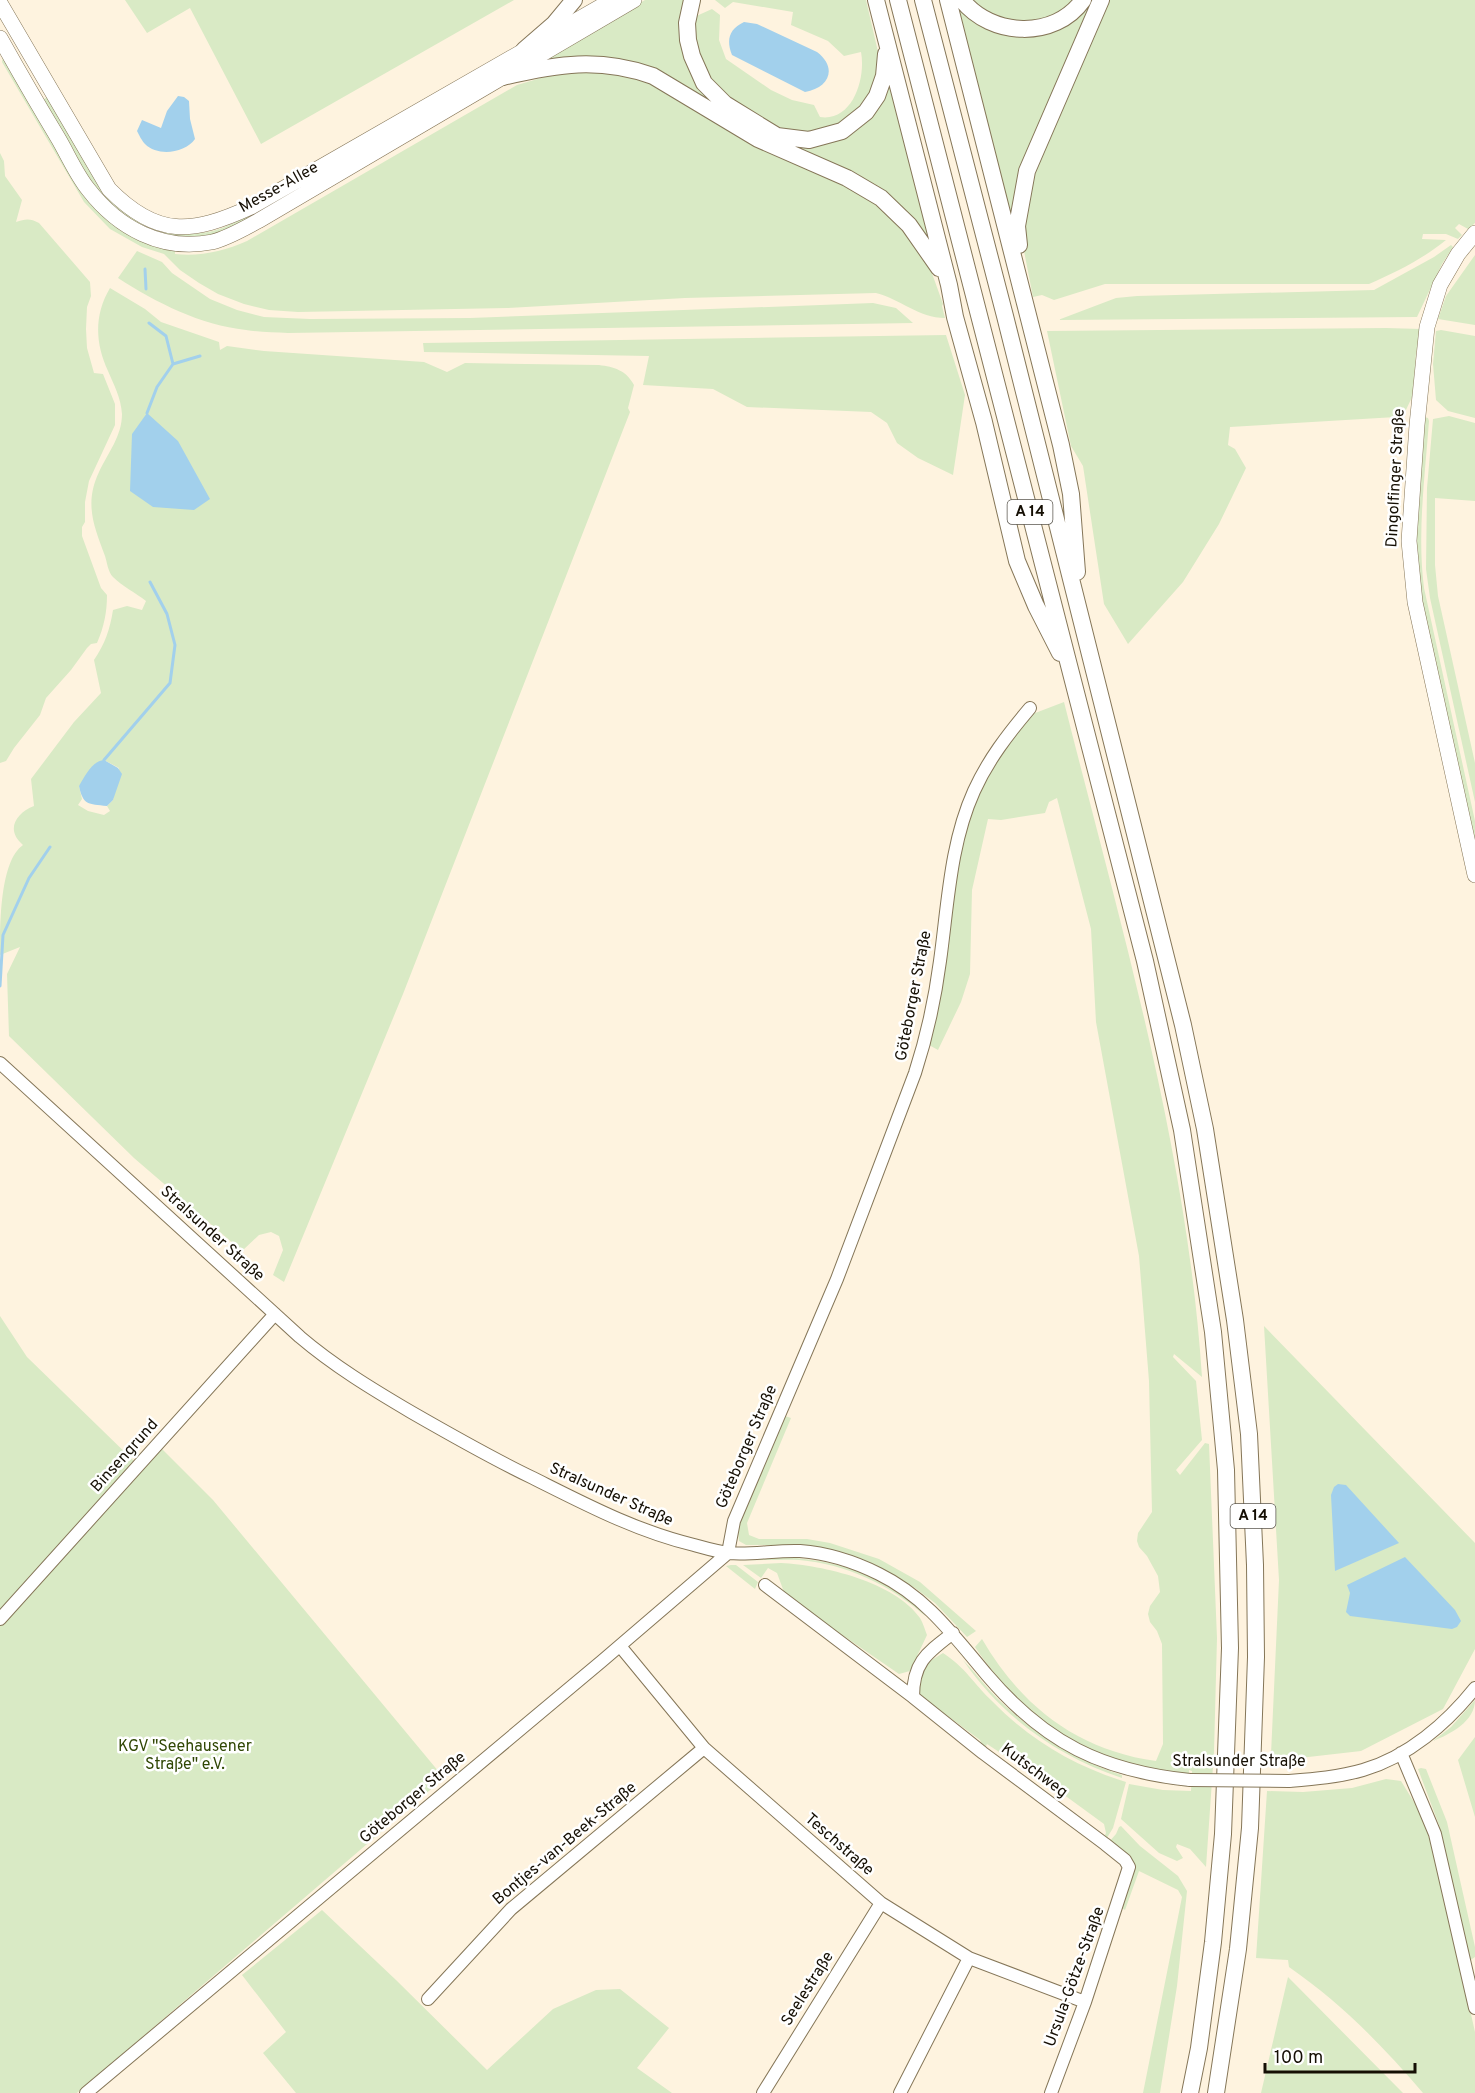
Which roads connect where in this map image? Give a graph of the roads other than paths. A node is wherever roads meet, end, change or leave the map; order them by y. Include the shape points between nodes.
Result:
1 (574, 0) edge
2 (612, 0) edge
3 (634, 0) edge
4 (692, 0) edge
5 (876, 0) edge
6 (898, 0) edge
7 (923, 0) edge
8 (948, 0) edge
9 (962, 0) edge
10 (1083, 0) edge
11 (1101, 0) edge
12 (0, 3) edge
13 (0, 38) edge
14 (886, 38) junction
15 (524, 50) junction
16 (503, 77) junction
17 (1475, 233) edge
18 (949, 285) junction
19 (1022, 285) junction
20 (1080, 615) junction
21 (1074, 682) junction
22 (1030, 708) dead end
23 (1475, 875) edge
24 (0, 1063) edge
25 (275, 1314) junction
26 (728, 1553) junction
27 (765, 1586) dead end
28 (0, 1619) edge
29 (953, 1633) junction
30 (620, 1646) junction
31 (1475, 1688) edge
32 (914, 1697) junction
33 (704, 1748) junction
34 (1401, 1753) junction
35 (1129, 1872) joint
36 (881, 1903) junction
37 (969, 1958) junction
38 (428, 1999) dead end
39 (1086, 2002) junction
40 (1475, 2008) edge
41 (86, 2093) edge
42 (763, 2093) edge
43 (900, 2093) edge
44 (1051, 2093) edge
45 (1190, 2093) edge
46 (1216, 2093) edge

1 - 15 highway via 555,24
2 - 15 main road, Messe-Allee
3 - 16 main road, Messe-Allee
4 - 14 highway via 688,40 704,83 725,104 777,135 809,140 842,131 866,111 884,76
5 - 14 highway
6 - 21 highway, A 14
7 - 20 highway, A 14
8 - 19 highway
9 - 10 highway via 970,10 998,26 1033,30 1060,20
11 - 19 highway via 1027,171 1017,226
12 - 15 main road, Messe-Allee via 109,189 139,215 182,228 224,220 251,207
13 - 16 main road, Messe-Allee via 87,189 130,229 158,241 184,244 212,242 258,221
14 - 18 highway
16 - 18 highway via 555,65 597,63 653,76 758,139 847,178 881,198 922,241
17 - 23 main road, Dingolfinger Straße via 1440,285 1427,327 1409,520 1415,602
18 - 21 highway via 1017,561
19 - 20 highway via 1071,494
20 - 46 highway, A 14 via 1180,1013 1205,1129 1249,1434 1256,1657 1250,1828 1238,1949
21 - 45 highway, A 14 via 1145,961 1182,1130 1213,1332 1226,1470 1230,1648 1223,1834 1211,1954
22 - 26 street, Göteborger Straße via 1002,742 973,793 951,871 940,964 925,1043 837,1279 734,1521
24 - 25 street, Stralsunder Straße
25 - 26 street, Stralsunder Straße via 321,1355 479,1452 639,1529
25 - 28 street, Binsengrund
26 - 29 street, Stralsunder Straße via 800,1551 851,1562 906,1590
26 - 30 street, Göteborger Straße
27 - 32 street, Kutschweg
29 - 32 street via 924,1656 913,1681
29 - 34 street, Stralsunder Straße, bridge via 1013,1705 1043,1729 1068,1746 1130,1771 1190,1780 1289,1781 1365,1769
30 - 33 street, Teschstraße
30 - 41 street, Göteborger Straße
31 - 34 street via 1436,1729
32 - 35 street, Kutschweg via 1128,1863
33 - 36 street, Teschstraße
33 - 38 street, Bontjes-van-Beek-Straße via 511,1909
34 - 40 street via 1435,1834
35 - 39 street, Ursula-Götze-Straße
36 - 37 street, Teschstraße
36 - 42 street, Seelestraße
37 - 39 street, Teschstraße
37 - 43 street
39 - 44 street, Ursula-Götze-Straße

